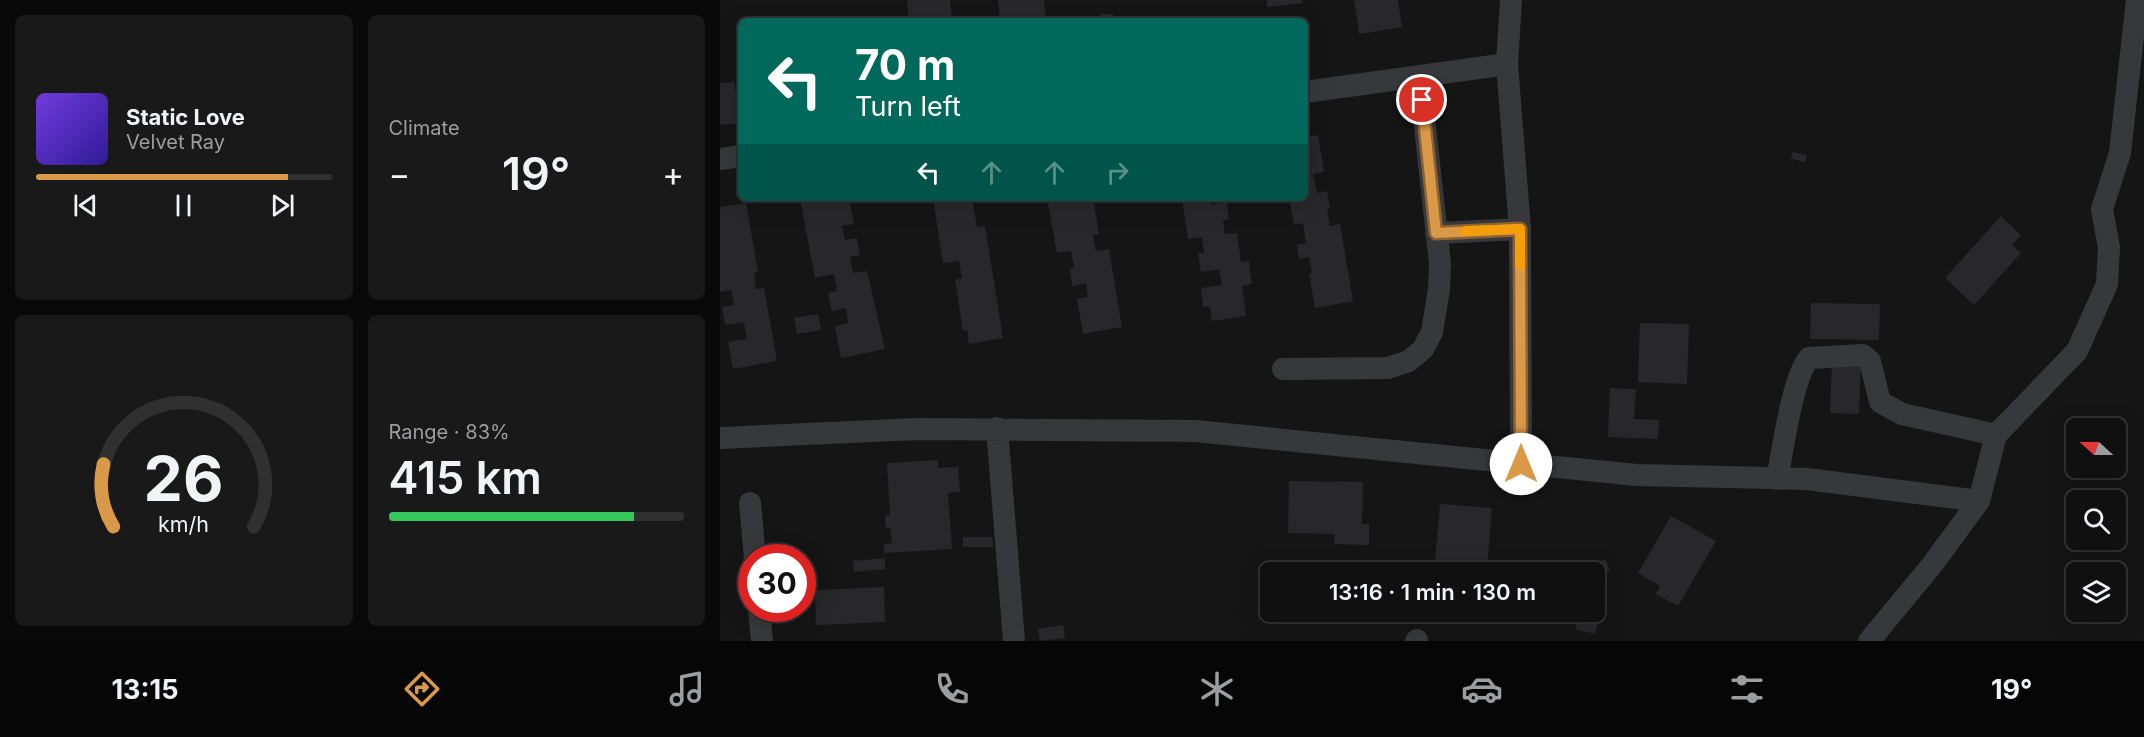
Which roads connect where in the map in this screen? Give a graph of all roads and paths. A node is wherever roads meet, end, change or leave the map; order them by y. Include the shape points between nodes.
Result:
1 (1511, 0) edge
2 (2137, 0) edge
3 (1507, 64) junction
4 (1308, 92) edge
5 (1422, 100) dead end
6 (738, 156) edge
7 (720, 159) edge
8 (1520, 229) junction
9 (1436, 233) junction
10 (1283, 369) dead end
11 (997, 428) junction
12 (1996, 435) junction
13 (720, 438) edge
14 (1521, 464) junction
15 (1777, 479) junction
16 (1979, 501) junction
17 (750, 503) dead end
18 (754, 544) edge
19 (760, 622) edge
20 (762, 641) edge
21 (1014, 641) edge
22 (1869, 641) edge

1 - 3 street
2 - 12 street via 2120,153 2102,209 2109,248 2107,284 2077,351
3 - 4 street
3 - 8 street
5 - 9 street
6 - 7 street
8 - 9 street
8 - 14 street
9 - 10 street via 1439,289 1431,332 1423,349 1409,361 1388,368
11 - 13 street
11 - 14 street via 1195,431
11 - 21 street
12 - 15 street via 1891,409 1880,402 1870,361 1863,355 1809,358 1796,387
12 - 16 street
14 - 15 street via 1637,475
15 - 16 street via 1807,479
16 - 22 street
17 - 18 street
19 - 20 street

